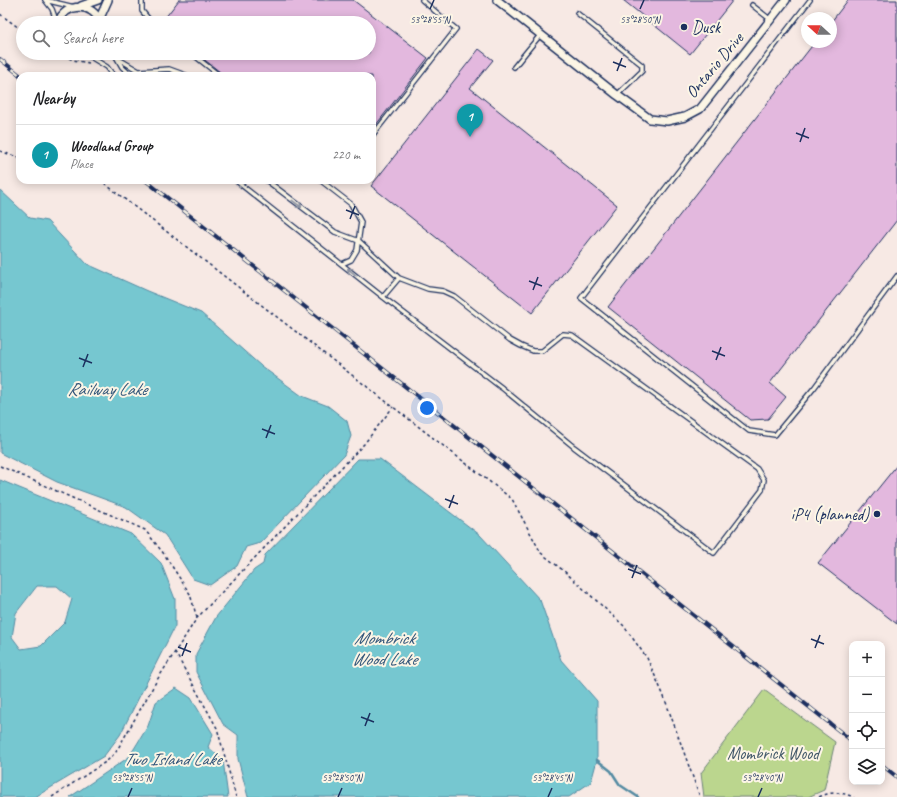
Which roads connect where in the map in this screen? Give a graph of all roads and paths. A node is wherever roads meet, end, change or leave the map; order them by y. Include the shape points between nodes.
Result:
1 (45, 0) edge
2 (98, 0) edge
3 (108, 0) edge
4 (142, 0) edge
5 (422, 0) edge
6 (497, 0) edge
7 (786, 0) edge
8 (810, 0) edge
9 (752, 5) dead end
10 (75, 7) junction
11 (577, 13) dead end
12 (0, 14) edge
13 (55, 16) edge
14 (62, 16) edge
15 (95, 16) edge
16 (102, 16) edge
17 (146, 16) edge
18 (770, 20) junction
19 (16, 26) edge
20 (541, 34) junction
21 (73, 60) edge
22 (95, 60) edge
23 (118, 60) edge
24 (120, 60) edge
25 (200, 60) edge
26 (93, 64) dead end
27 (514, 67) dead end
28 (110, 72) edge
29 (128, 72) edge
30 (177, 72) edge
31 (215, 72) edge
32 (617, 95) junction
33 (376, 131) edge
34 (0, 151) edge
35 (16, 157) edge
36 (105, 184) edge
37 (240, 184) edge
38 (271, 184) edge
39 (325, 184) edge
40 (359, 241) junction
41 (342, 264) junction
42 (897, 276) edge
43 (399, 278) junction
44 (383, 296) junction
45 (393, 406) junction
46 (0, 466) edge
47 (197, 618) junction
48 (175, 652) junction
49 (52, 797) edge
50 (236, 797) edge
51 (700, 797) edge
52 (819, 797) edge
53 (854, 797) edge

1 - 10 lane
1 - 13 lane
2 - 10 street
3 - 16 street
4 - 17 lane via 142,11
5 - 33 lane via 456,29
6 - 20 street, Ontario Drive
7 - 18 street, Ontario Drive
8 - 42 lane via 581,298 749,431 775,435 814,388
9 - 18 lane
10 - 14 street
10 - 15 street via 89,9
11 - 32 lane via 642,66 642,71
12 - 19 path
18 - 32 street, Ontario Drive via 700,109 685,118 667,121 650,119
20 - 27 lane
20 - 32 street, Ontario Drive
21 - 26 path
22 - 28 lane
23 - 29 lane
24 - 30 lane via 139,71 169,69
25 - 31 lane
34 - 35 path
36 - 45 path
37 - 41 lane
38 -> 40 lane via 335,232
39 - 40 lane via 355,210 361,222
40 - 41 lane via 358,250 351,260
40 - 43 lane
44 -> 41 lane
43 - 44 lane
43 - 44 lane via 454,296 510,340 533,351 542,351 563,334 572,335 756,469 764,480 762,490 714,553 574,447
45 - 47 path via 364,444
45 - 51 path via 512,499 540,553 564,571 623,625 647,658 663,694
46 - 47 path via 145,530 190,594
47 - 48 path
48 - 49 path via 116,752 107,761
48 - 50 path via 217,728
52 - 53 path via 842,792

